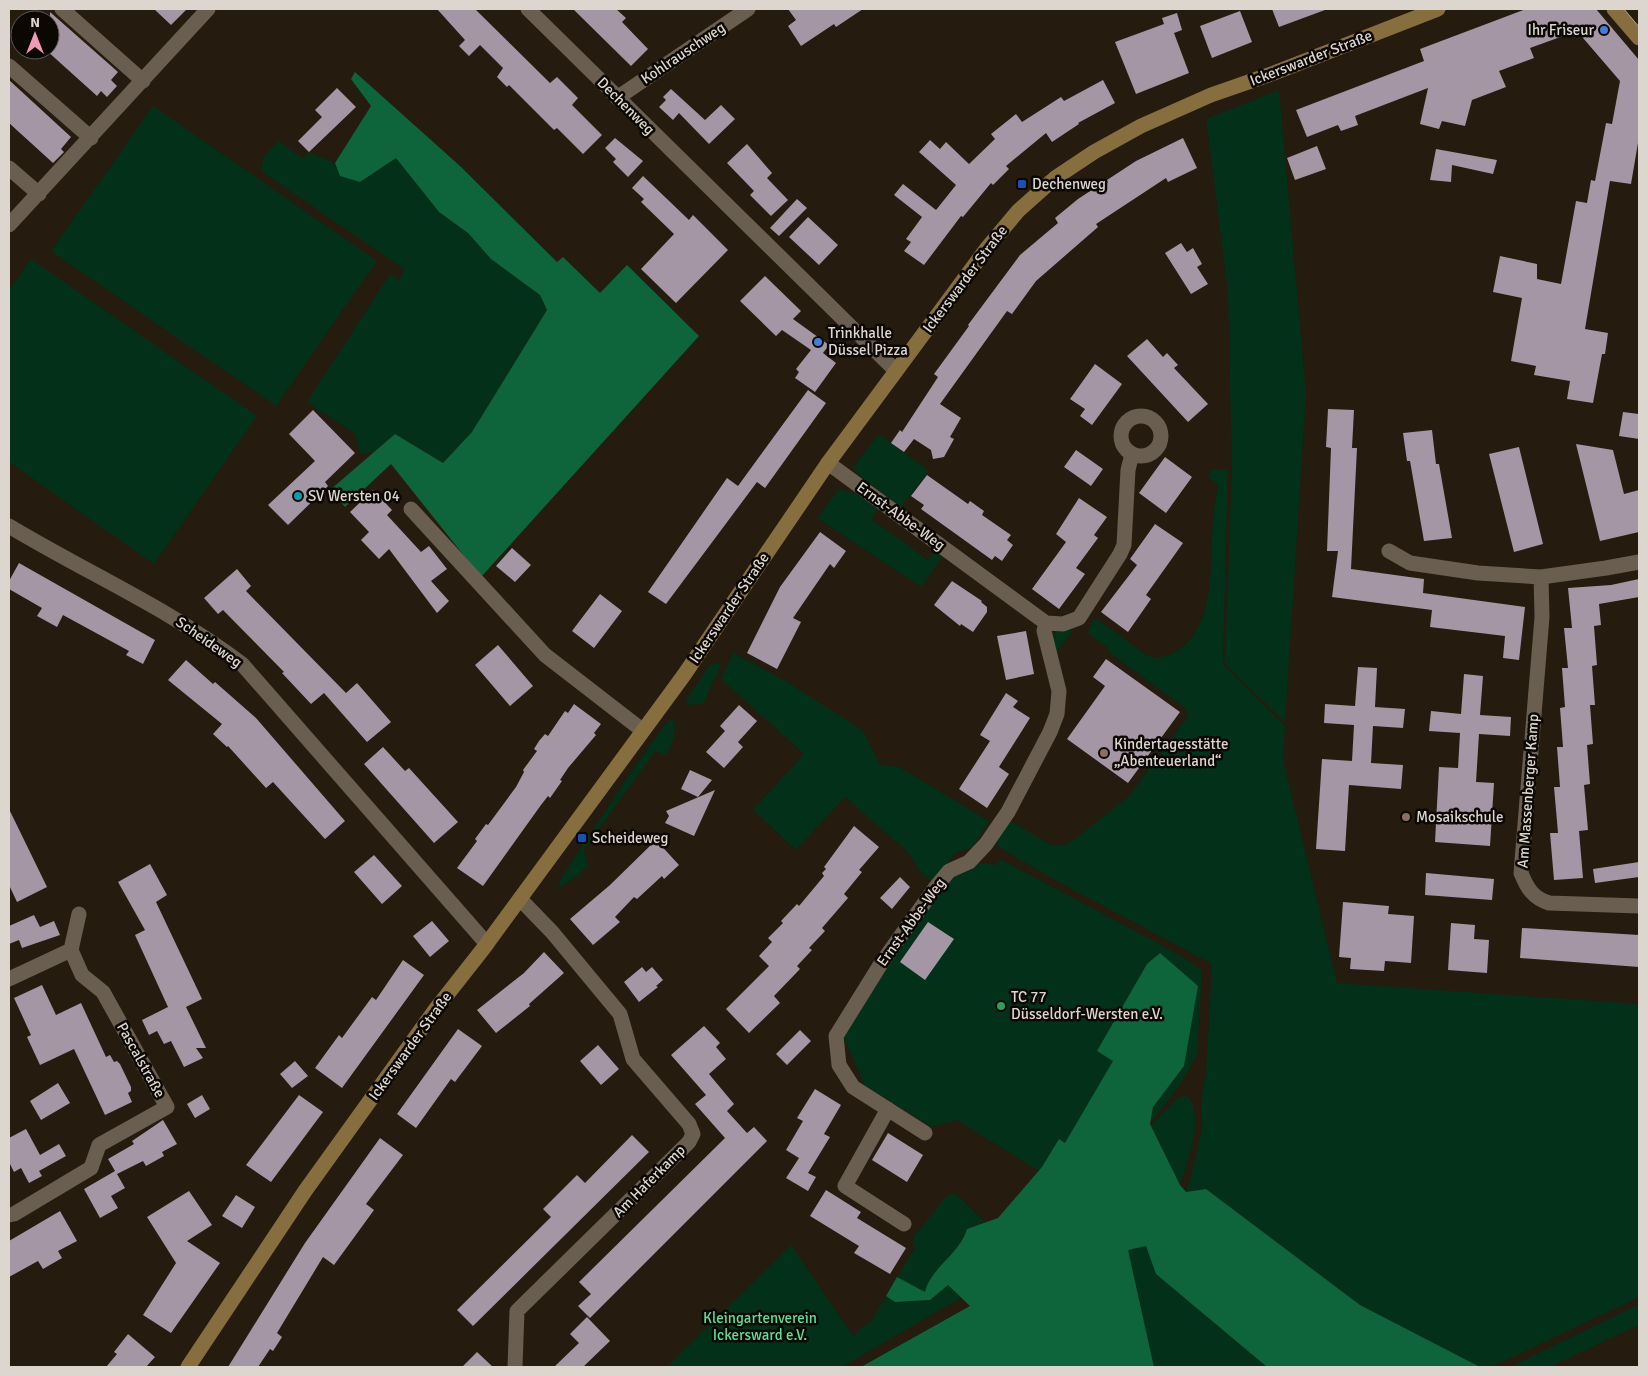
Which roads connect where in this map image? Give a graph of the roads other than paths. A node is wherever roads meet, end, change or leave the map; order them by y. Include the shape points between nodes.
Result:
1 (62, 9) edge
2 (208, 9) edge
3 (528, 9) edge
4 (748, 9) edge
5 (1438, 9) edge
6 (1614, 9) edge
7 (1639, 38) edge
8 (9, 66) edge
9 (143, 81) junction
10 (618, 98) junction
11 (91, 138) junction
12 (9, 168) edge
13 (39, 194) junction
14 (9, 226) edge
15 (896, 371) junction
16 (1132, 454) dead end
17 (828, 463) junction
18 (411, 509) dead end
19 (9, 526) edge
20 (1389, 551) dead end
21 (1639, 562) edge
22 (1541, 576) junction
23 (1046, 623) junction
24 (642, 730) junction
25 (520, 899) junction
26 (1639, 906) edge
27 (79, 914) dead end
28 (487, 944) junction
29 (71, 950) junction
30 (9, 979) edge
31 (888, 1109) junction
32 (925, 1132) dead end
33 (9, 1215) edge
34 (904, 1224) dead end
35 (188, 1367) edge
36 (515, 1367) edge

1 - 9 street
2 - 9 street
3 - 10 street, Dechenweg
4 - 10 street, Kohlrauschweg
5 - 15 main road, Ickerswarder Straße via 1211,95 1141,126 1055,178 1018,211 987,248
6 - 7 main road
8 - 11 street
9 - 11 street
10 - 15 street, Dechenweg
11 - 13 street
12 - 13 street
13 - 14 street
15 - 17 main road, Ickerswarder Straße
16 - 23 street via 1128,470 1124,545 1120,554 1079,618 1063,624
17 - 23 street, Ernst-Abbe-Weg
17 - 24 main road, Ickerswarder Straße via 684,675
18 - 24 street via 544,656
19 - 28 street, Scheideweg via 161,609 242,664
20 - 22 street via 1410,563
21 - 22 street
22 - 26 street, Am Massenberger Kamp via 1542,617 1521,873 1531,893 1549,903
23 - 31 street, Ernst-Abbe-Weg via 1044,631 1059,691 1057,714 1050,732 1008,812 986,844 969,862 949,871 935,888 882,962 836,1036 839,1065 853,1087
24 - 25 main road, Ickerswarder Straße
25 - 28 main road, Ickerswarder Straße
25 - 36 street, Am Haferkamp via 620,1014 633,1059 689,1124 693,1134 689,1142 517,1312
27 - 29 street
28 - 35 main road, Ickerswarder Straße via 435,1010 305,1191
29 - 30 street
29 - 33 street, Pascalstraße via 82,975 103,992 167,1107 99,1145 91,1168
31 - 32 street, Ernst-Abbe-Weg
31 - 34 street via 845,1186

